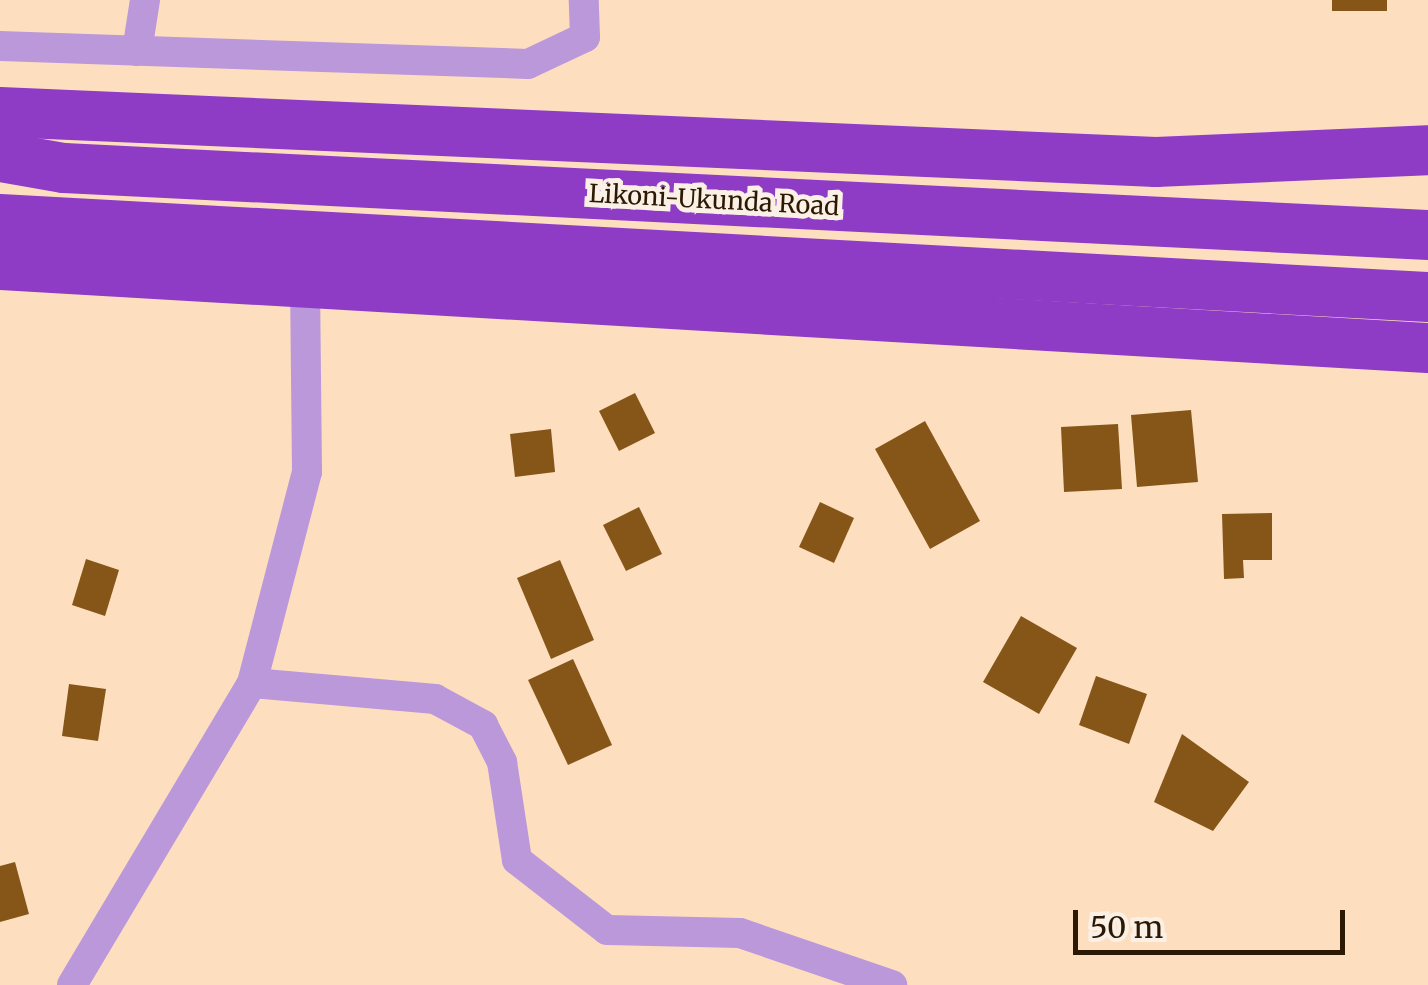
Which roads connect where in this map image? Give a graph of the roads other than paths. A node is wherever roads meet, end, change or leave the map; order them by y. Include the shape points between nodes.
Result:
1 (144, 0) edge
2 (584, 0) edge
3 (0, 46) edge
4 (136, 51) junction
5 (0, 112) edge
6 (1428, 150) edge
7 (0, 157) edge
8 (64, 192) junction
9 (0, 219) edge
10 (1428, 234) edge
11 (0, 265) edge
12 (305, 284) junction
13 (1428, 296) edge
14 (1428, 348) edge
15 (252, 683) junction
16 (72, 985) edge
17 (892, 985) edge

1 - 4 street
2 - 4 street via 584,36 528,64
3 - 4 street
5 - 6 highway via 1156,162
7 - 8 highway, Likoni-Ukunda Road
8 - 9 highway, Likoni-Ukunda Road
8 - 10 highway, Likoni-Ukunda Road
8 - 13 highway, Likoni-Ukunda Road
11 - 12 highway
12 - 14 highway
12 - 15 street via 308,472
15 - 16 street
15 - 17 street via 435,699 482,726 502,762 517,860 607,930 740,933

